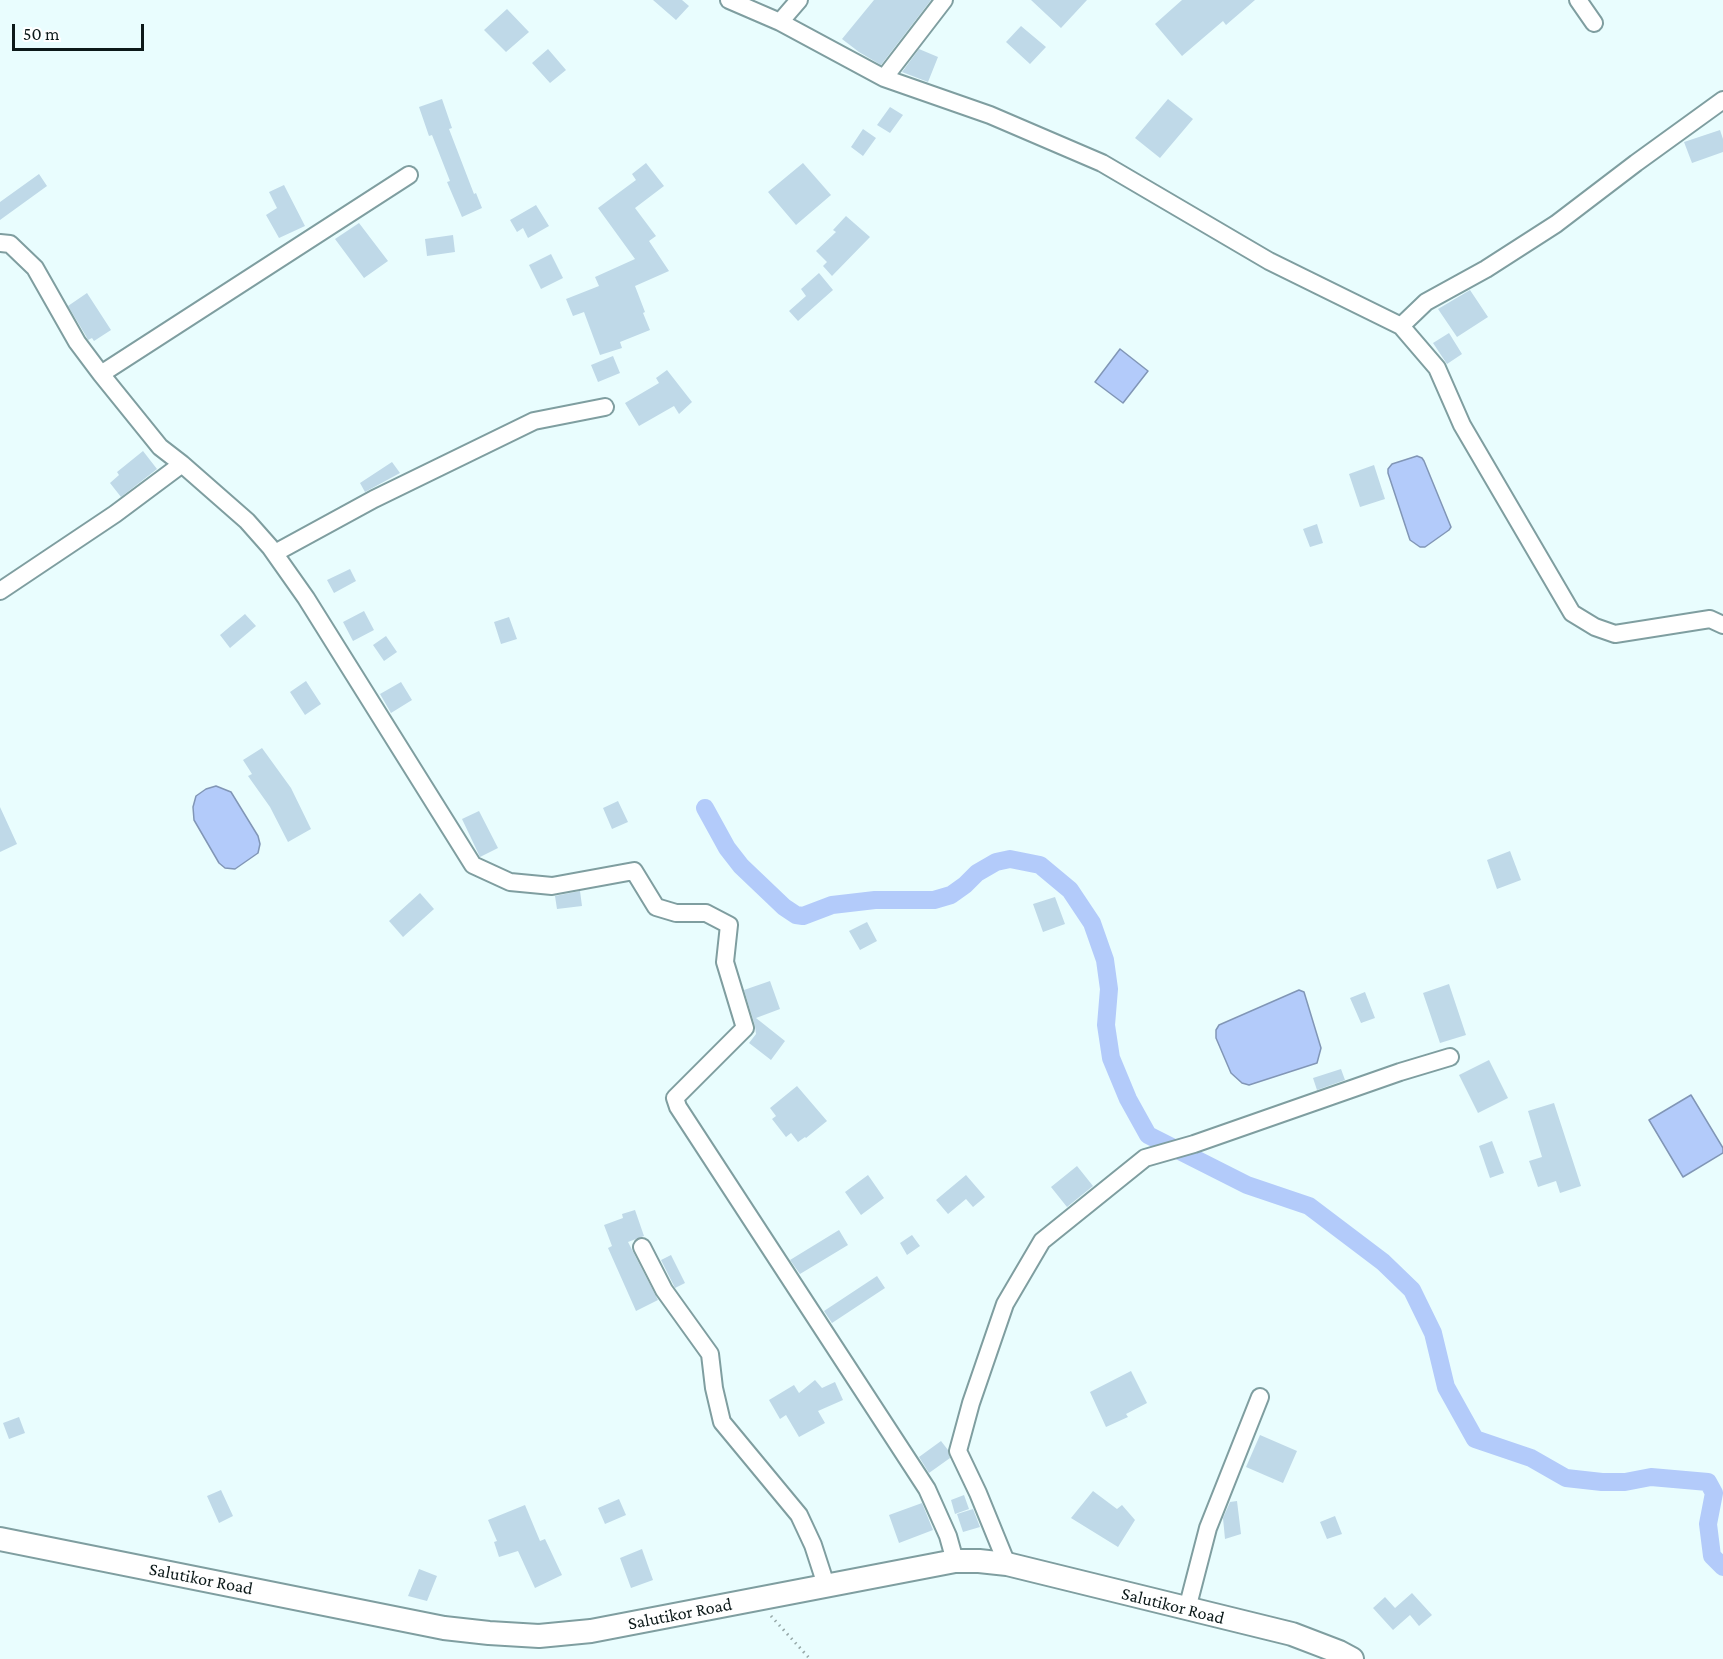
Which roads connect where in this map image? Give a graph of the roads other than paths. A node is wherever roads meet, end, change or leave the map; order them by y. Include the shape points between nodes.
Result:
1 (729, 0) edge
2 (799, 0) edge
3 (944, 0) edge
4 (1578, 0) edge
5 (780, 21) junction
6 (1594, 23) dead end
7 (884, 78) junction
8 (1723, 100) edge
9 (408, 175) dead end
10 (0, 243) edge
11 (1401, 326) junction
12 (101, 375) junction
13 (606, 407) dead end
14 (182, 464) junction
15 (275, 554) junction
16 (0, 591) edge
17 (1723, 626) edge
18 (1450, 1057) dead end
19 (642, 1247) dead end
20 (1260, 1397) dead end
21 (0, 1539) edge
22 (955, 1561) junction
23 (1007, 1564) junction
24 (826, 1585) junction
25 (1187, 1609) junction
26 (1352, 1659) edge

1 - 5 street
2 - 5 street
3 - 7 street
4 - 6 street
5 - 7 street
7 - 11 street via 990,115 1102,163 1269,261
8 - 11 street via 1556,224 1426,302
9 - 12 street
10 - 12 street via 10,244 35,268 77,342
11 - 17 street via 1437,368 1462,425 1572,613 1615,634 1710,619
12 - 14 street via 160,447
13 - 15 street via 534,422 374,498
14 - 15 street via 247,521
14 - 16 street
15 - 22 street via 473,865 510,882 552,886 634,871 656,907 676,913 706,913 729,925 725,962 745,1028 675,1098 678,1107 927,1489
18 - 23 street via 1145,1158 1042,1241 1005,1304 958,1451
19 - 24 street via 664,1290 710,1354 722,1422 799,1515
20 - 25 street via 1208,1528
21 - 24 main road, Salutikor Road via 444,1628 539,1636 591,1631
22 - 23 main road, Salutikor Road
22 - 24 main road, Salutikor Road
23 - 25 main road, Salutikor Road
25 - 26 main road, Salutikor Road via 1292,1634

